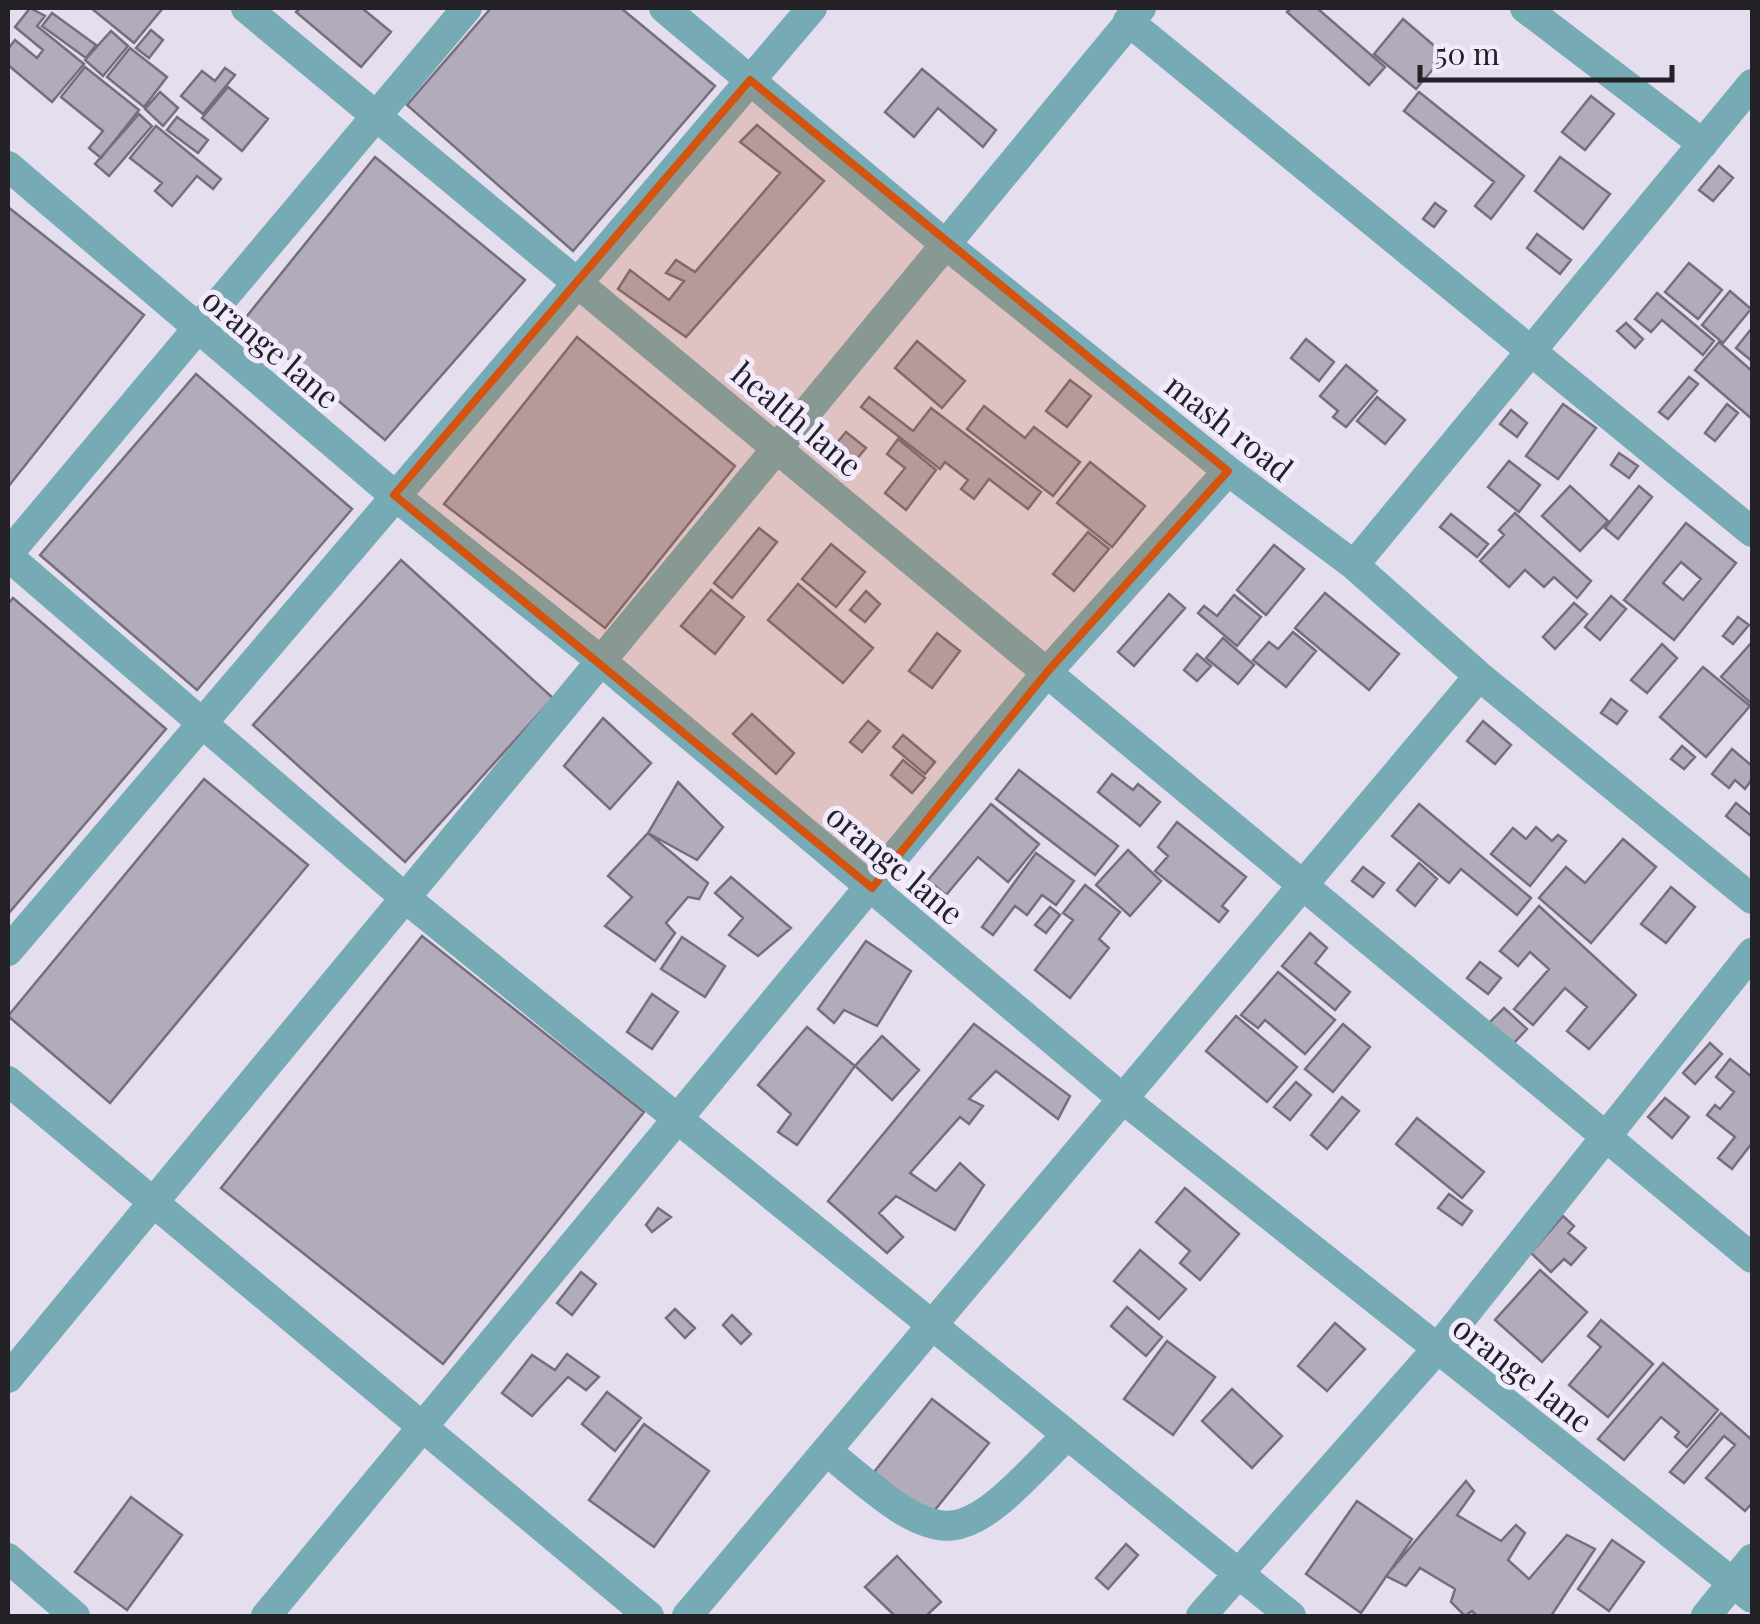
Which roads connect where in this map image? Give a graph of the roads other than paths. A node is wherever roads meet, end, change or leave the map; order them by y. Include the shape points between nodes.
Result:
1 (246, 8) edge
2 (467, 8) edge
3 (664, 8) edge
4 (812, 8) edge
5 (1525, 8) edge
6 (1134, 14) edge
7 (750, 80) junction
8 (1752, 84) edge
9 (376, 115) junction
10 (1703, 144) junction
11 (8, 166) edge
12 (944, 244) junction
13 (577, 281) junction
14 (197, 329) junction
15 (1531, 352) junction
16 (777, 446) junction
17 (1228, 471) junction
18 (394, 495) junction
19 (1752, 532) edge
20 (8, 555) edge
21 (1354, 565) junction
22 (600, 660) junction
23 (1048, 670) junction
24 (1479, 676) junction
25 (199, 725) junction
26 (1305, 883) junction
27 (872, 888) junction
28 (404, 897) junction
29 (1752, 900) edge
30 (8, 951) edge
31 (1752, 954) edge
32 (8, 1081) edge
33 (1123, 1099) junction
34 (678, 1119) junction
35 (1605, 1138) junction
36 (152, 1202) junction
37 (1752, 1258) edge
38 (932, 1326) junction
39 (1438, 1349) junction
40 (8, 1378) edge
41 (425, 1429) junction
42 (1067, 1435) junction
43 (827, 1451) junction
44 (8, 1558) edge
45 (1238, 1573) junction
46 (1746, 1580) edge
47 (75, 1616) edge
48 (266, 1616) edge
49 (650, 1616) edge
50 (688, 1616) edge
51 (1201, 1616) edge
52 (1291, 1616) edge
53 (1706, 1616) edge

1 - 9 street, health lane
2 - 9 street
3 - 7 street, mash road
4 - 7 street
5 - 10 street
6 - 12 street
6 - 15 street
7 - 12 street, mash road
7 - 13 street
8 - 10 street
9 - 13 street, health lane
9 - 14 street
10 - 15 street
11 - 14 street, orange lane
12 - 16 street
12 - 17 street, mash road
13 - 16 street, health lane
13 - 18 street
14 - 18 street, orange lane
14 - 20 street
15 - 19 street
15 - 21 street
16 - 22 street
16 - 23 street, health lane
17 - 21 street, mash road
17 - 23 street
18 - 22 street, orange lane
18 - 25 street
20 - 25 street
21 - 24 street, mash road
22 - 27 street, orange lane
22 - 28 street
23 - 26 street, health lane
23 - 27 street
24 - 26 street
24 - 29 street, mash road
25 - 28 street
25 - 30 street
26 - 33 street
26 - 35 street, health lane
27 - 33 street, orange lane
27 - 34 street
28 - 34 street
28 - 36 street
31 - 35 street
32 - 36 street
33 - 38 street
33 - 39 street, orange lane
34 - 38 street
34 - 41 street
35 - 37 street, health lane
35 - 39 street
36 - 40 street
36 - 41 street
38 - 42 street
38 - 43 street
39 - 45 street
39 - 46 street, orange lane
41 - 48 street
41 - 49 street
42 - 43 street via 996,1504 948,1528 915,1521
42 - 45 street
43 - 50 street
44 - 47 street
45 - 51 street
45 - 52 street
46 - 53 street

